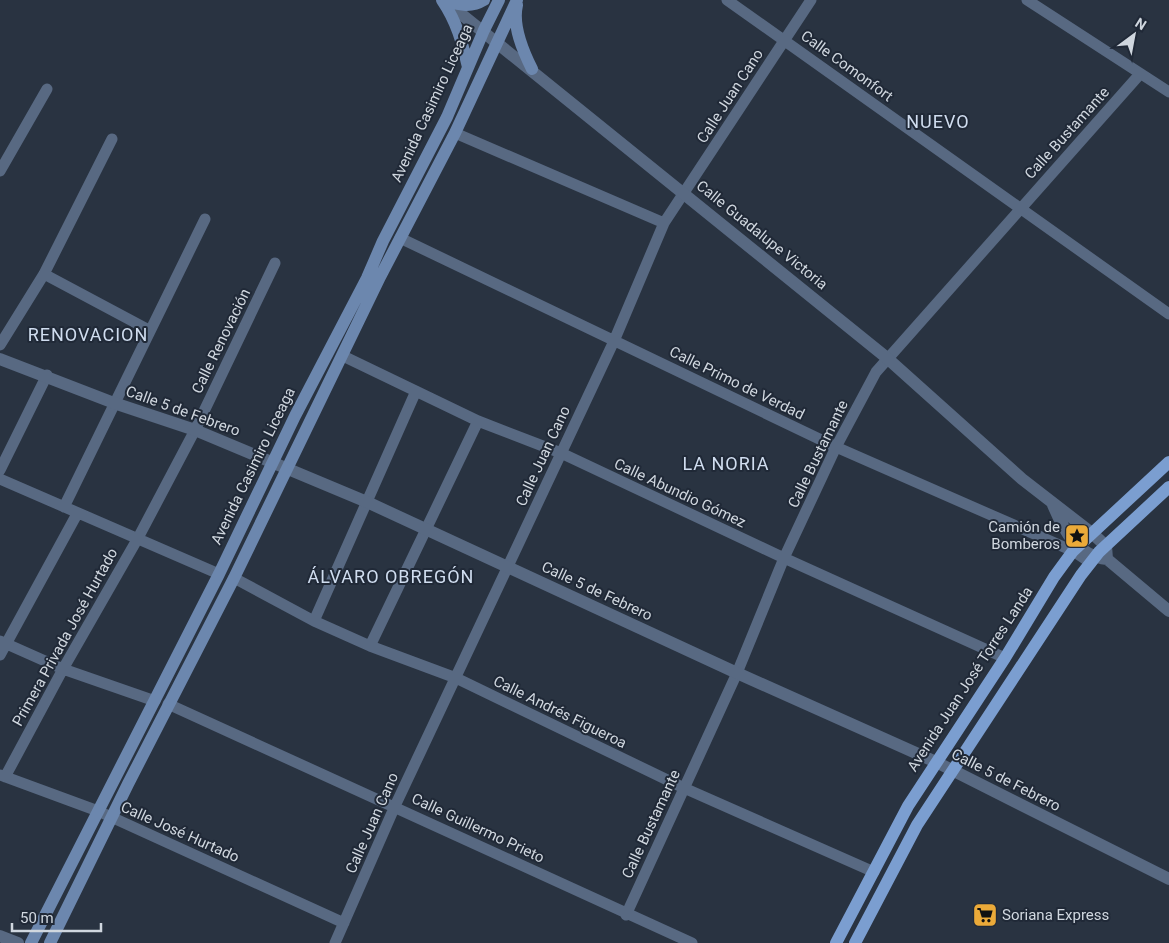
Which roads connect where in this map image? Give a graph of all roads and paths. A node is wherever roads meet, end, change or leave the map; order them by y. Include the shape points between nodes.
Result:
1 (444, 0) edge
2 (484, 0) edge
3 (500, 0) edge
4 (518, 0) edge
5 (727, 0) edge
6 (811, 0) edge
7 (1027, 0) edge
8 (484, 30) junction
9 (785, 40) junction
10 (497, 41) junction
11 (468, 67) junction
12 (532, 69) junction
13 (1140, 74) junction
14 (47, 89) dead end
15 (1169, 92) edge
16 (455, 133) junction
17 (112, 139) dead end
18 (0, 171) edge
19 (684, 192) junction
20 (1020, 208) junction
21 (205, 219) dead end
22 (664, 224) junction
23 (400, 238) junction
24 (275, 263) dead end
25 (44, 274) junction
26 (1169, 314) edge
27 (149, 330) junction
28 (614, 340) junction
29 (0, 345) edge
30 (343, 356) junction
31 (887, 358) junction
32 (0, 359) edge
33 (46, 375) junction
34 (416, 391) junction
35 (114, 403) junction
36 (478, 421) junction
37 (195, 430) junction
38 (836, 447) junction
39 (4, 450) edge
40 (561, 453) junction
41 (273, 461) junction
42 (1169, 462) edge
43 (287, 468) junction
44 (0, 470) edge
45 (0, 479) edge
46 (1169, 487) edge
47 (367, 502) junction
48 (1053, 503) junction
49 (64, 507) junction
50 (77, 514) junction
51 (427, 530) junction
52 (1093, 534) junction
53 (138, 538) junction
54 (1106, 546) junction
55 (1075, 549) junction
56 (784, 558) junction
57 (1098, 560) junction
58 (506, 567) junction
59 (219, 574) junction
60 (234, 578) junction
61 (1169, 611) edge
62 (314, 621) junction
63 (3, 642) edge
64 (370, 646) junction
65 (0, 655) edge
66 (1005, 658) junction
67 (62, 669) junction
68 (737, 674) junction
69 (456, 678) junction
70 (155, 701) junction
71 (168, 704) junction
72 (936, 762) junction
73 (952, 772) junction
74 (2, 776) edge
75 (684, 788) junction
76 (395, 806) junction
77 (98, 812) junction
78 (113, 818) junction
79 (874, 872) junction
80 (1169, 879) edge
81 (626, 914) junction
82 (344, 922) junction
83 (30, 943) edge
84 (50, 943) edge
85 (335, 943) edge
86 (692, 943) edge
87 (836, 943) edge
88 (855, 943) edge

1 - 2 main road via 463,6
1 - 8 street, Calle Guadalupe Victoria
1 - 11 main road via 460,32
3 - 8 main road, Avenida Casimiro Liceaga
4 - 10 main road, Avenida Casimiro Liceaga
4 - 12 main road via 516,9 522,50
5 - 9 street, Calle Comonfort
6 - 9 street, Calle Juan Cano
7 - 13 street
8 - 10 street, Calle Guadalupe Victoria
8 - 11 main road, Avenida Casimiro Liceaga
9 - 19 street, Calle Juan Cano
9 - 20 street, Calle Comonfort
10 - 12 street, Calle Guadalupe Victoria
10 - 16 main road, Avenida Casimiro Liceaga
11 - 41 main road, Avenida Casimiro Liceaga via 447,118
12 - 19 street, Calle Guadalupe Victoria
13 - 15 street
13 - 20 street, Calle Bustamante
14 - 18 street
16 - 22 street
16 - 23 main road, Avenida Casimiro Liceaga
17 - 25 street
19 - 22 street, Calle Juan Cano
19 - 31 street, Calle Guadalupe Victoria
20 - 26 street, Calle Comonfort
20 - 31 street, Calle Bustamante
21 - 27 street
22 - 28 street, Calle Juan Cano
23 - 28 street, Calle Primo de Verdad
23 - 30 main road, Avenida Casimiro Liceaga
24 - 37 street, Calle Renovación
25 - 27 street
25 - 29 street
27 - 35 street
28 - 38 street, Calle Primo de Verdad
28 - 40 street, Calle Juan Cano
30 - 34 street, Calle Abundio Gómez
30 - 43 main road, Avenida Casimiro Liceaga
31 - 38 street, Calle Bustamante via 876,372
31 - 48 street, Calle Guadalupe Victoria
32 - 33 street, Calle 5 de Febrero
33 - 35 street, Calle 5 de Febrero
33 - 39 street
34 - 36 street, Calle Abundio Gómez
34 - 47 street
35 - 37 street, Calle 5 de Febrero
35 - 49 street
36 - 40 street, Calle Abundio Gómez
36 - 51 street
37 - 41 street, Calle 5 de Febrero
37 - 53 street, Calle Renovación
38 - 55 street, Calle Primo de Verdad
38 - 56 street, Calle Bustamante
39 - 44 street
40 - 56 street, Calle Abundio Gómez
40 - 58 street, Calle Juan Cano
41 - 43 street, Calle 5 de Febrero
41 - 59 main road, Avenida Casimiro Liceaga
42 - 52 main road, Avenida Juan José Torres Landa
43 - 47 street, Calle 5 de Febrero
43 - 60 main road, Avenida Casimiro Liceaga
45 - 49 street
46 - 54 main road
47 - 51 street, Calle 5 de Febrero
47 - 62 street
48 - 52 street, Calle Guadalupe Victoria
48 - 55 street
49 - 50 street
50 - 53 street
50 - 63 street
51 - 58 street, Calle 5 de Febrero
51 - 64 street
52 - 54 street, Calle Guadalupe Victoria
52 - 55 main road, Avenida Juan José Torres Landa
53 - 59 street
53 - 67 street, Primera Privada José Hurtado
54 - 57 main road
55 - 57 street
55 - 66 main road, Avenida Juan José Torres Landa via 1054,577
56 - 66 street, Calle Abundio Gómez
56 - 68 street, Calle Bustamante
57 - 61 street
57 - 73 main road
58 - 68 street, Calle 5 de Febrero
58 - 69 street, Calle Juan Cano
59 - 70 main road, Avenida Casimiro Liceaga
60 - 62 street, Calle Andrés Figueroa
60 - 71 main road, Avenida Casimiro Liceaga
62 - 64 street, Calle Andrés Figueroa
63 - 65 street
63 - 67 street
64 - 69 street, Calle Andrés Figueroa
66 - 72 main road, Avenida Juan José Torres Landa
67 - 70 street
67 - 74 street, Primera Privada José Hurtado
68 - 72 street, Calle 5 de Febrero
68 - 75 street, Calle Bustamante
69 - 75 street, Calle Andrés Figueroa
69 - 76 street, Calle Juan Cano
70 - 77 main road, Avenida Casimiro Liceaga
71 - 76 street, Calle Guillermo Prieto
71 - 78 main road, Avenida Casimiro Liceaga
72 - 73 street, Calle 5 de Febrero
72 - 79 main road, Avenida Juan José Torres Landa via 908,806
73 - 80 street, Calle 5 de Febrero
73 - 88 main road via 917,825
74 - 77 street, Calle José Hurtado
75 - 79 street, Calle Andrés Figueroa
75 - 81 street, Calle Bustamante
76 - 81 street, Calle Guillermo Prieto
76 - 82 street, Calle Juan Cano
77 - 78 street, Calle José Hurtado
77 - 83 main road, Avenida Casimiro Liceaga
78 - 82 street, Calle José Hurtado
78 - 84 main road, Avenida Casimiro Liceaga
79 - 87 main road, Avenida Juan José Torres Landa
81 - 86 street, Calle Guillermo Prieto
82 - 85 street, Calle Juan Cano

